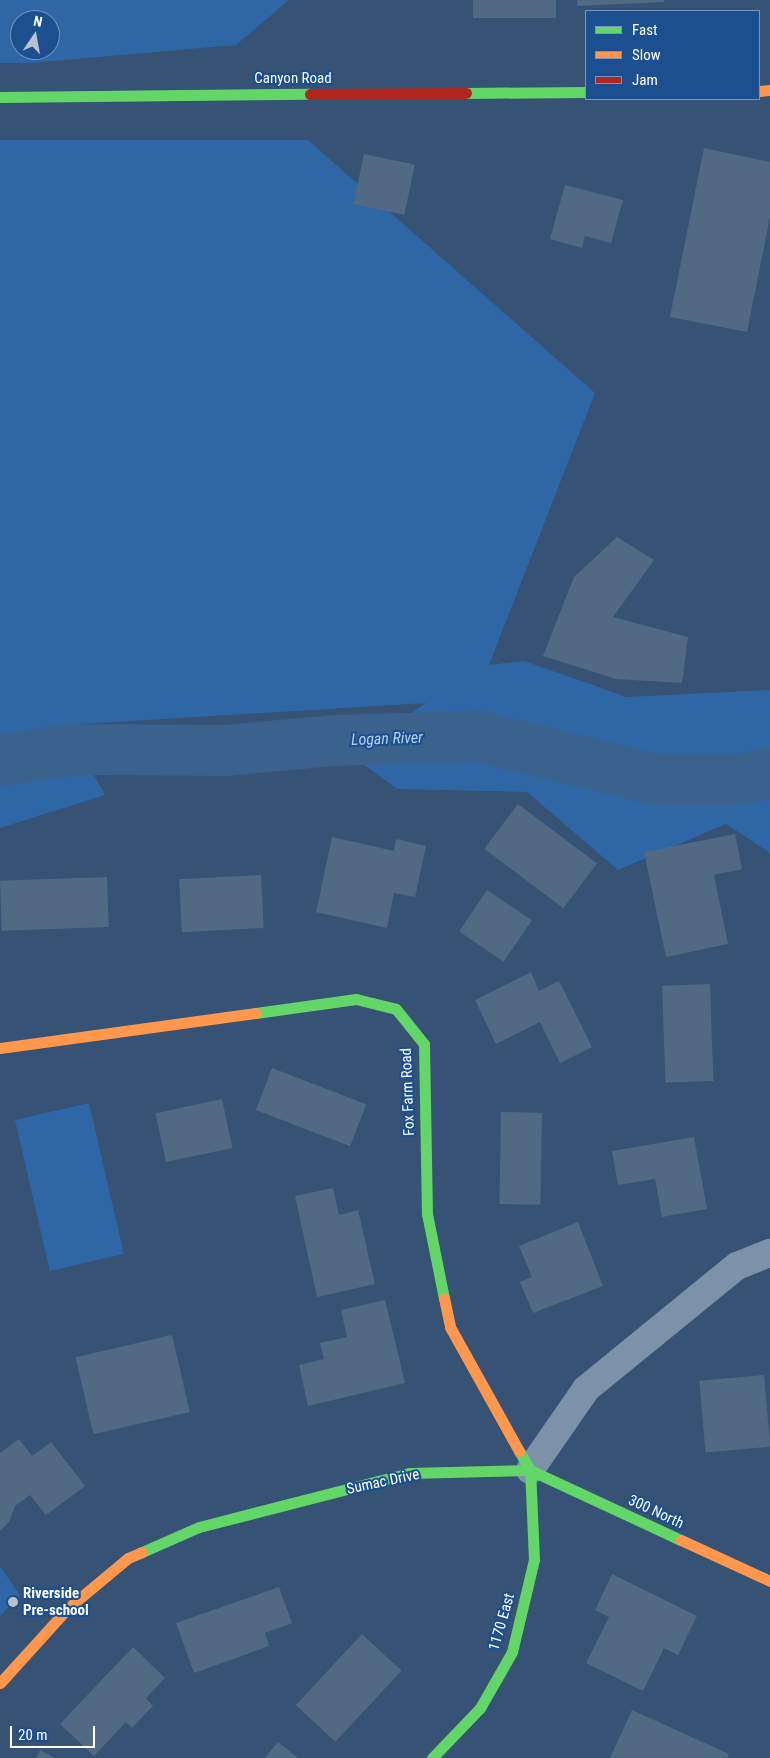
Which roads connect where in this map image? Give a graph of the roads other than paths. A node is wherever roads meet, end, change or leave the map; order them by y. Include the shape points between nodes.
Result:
1 (585, 92) edge
2 (0, 97) edge
3 (0, 1048) edge
4 (770, 1253) edge
5 (530, 1470) junction
6 (770, 1581) edge
7 (0, 1683) edge
8 (432, 1758) edge

1 - 2 street, Canyon Road
3 - 5 street, Fox Farm Road via 356,999 396,1009 424,1044 427,1214 450,1327
4 - 5 street via 737,1266 586,1389
5 - 6 street, 300 North
5 - 7 street, Sumac Drive via 409,1473 199,1527 128,1558 68,1608
5 - 8 street, 1170 East via 534,1560 512,1652 480,1708

